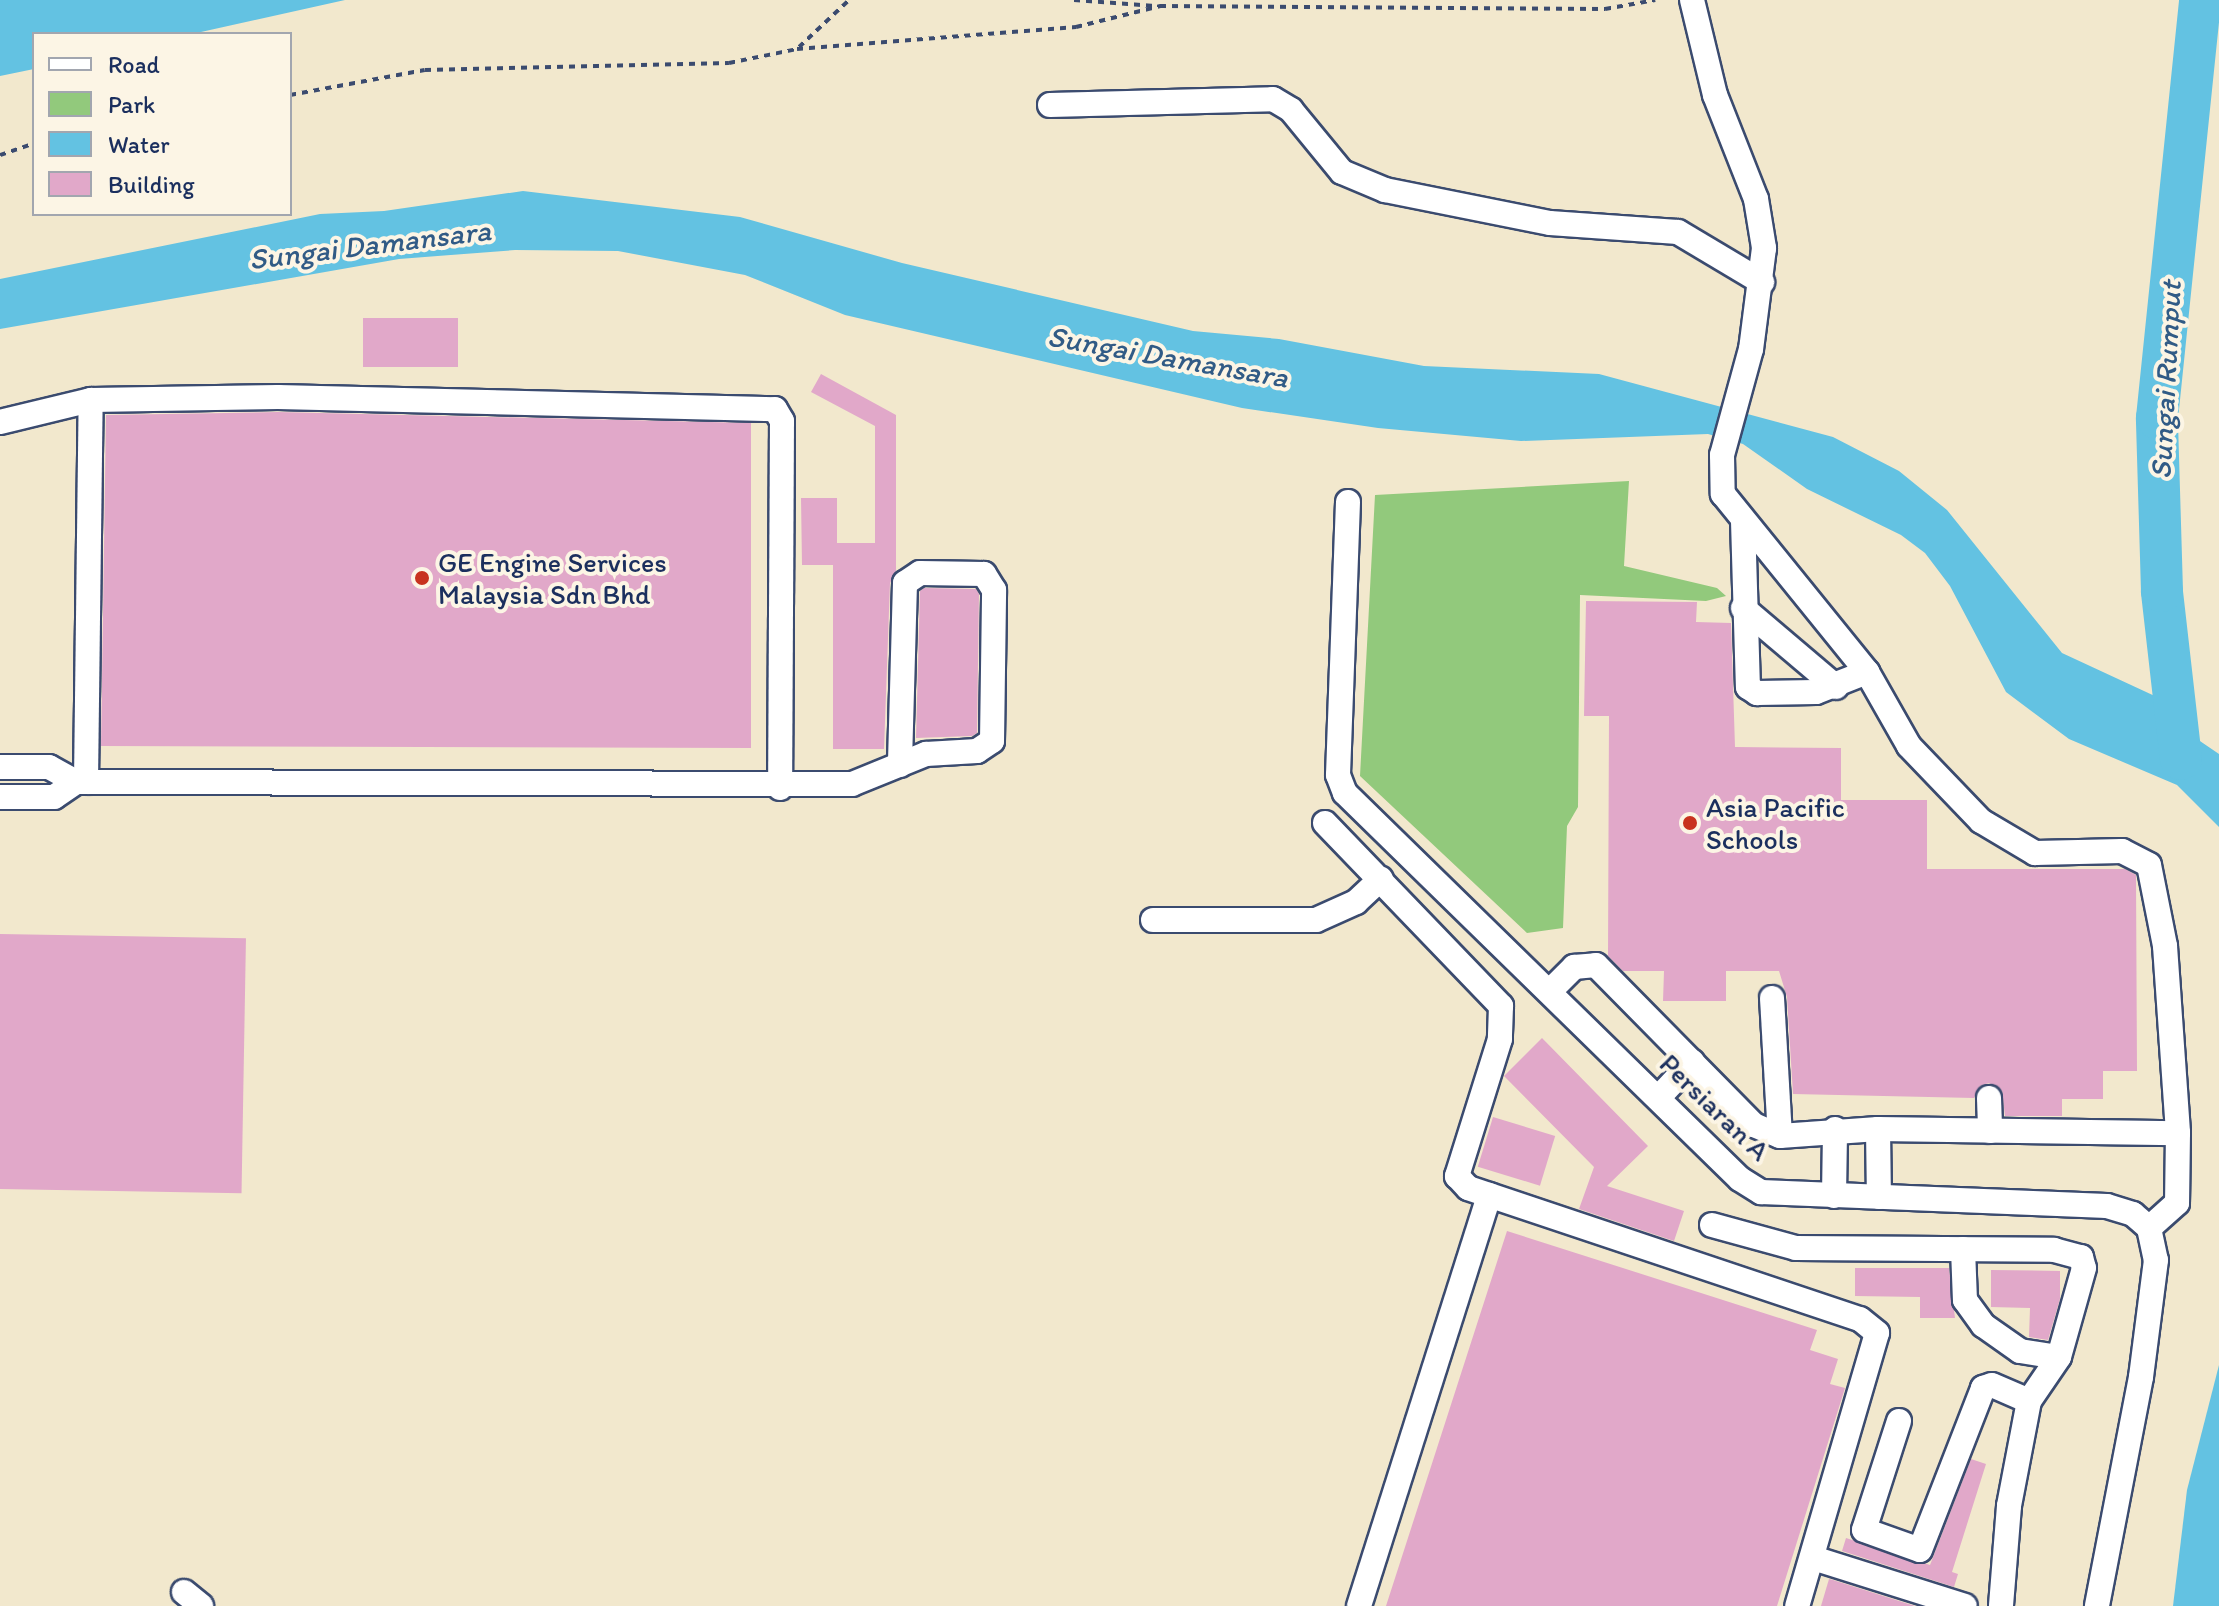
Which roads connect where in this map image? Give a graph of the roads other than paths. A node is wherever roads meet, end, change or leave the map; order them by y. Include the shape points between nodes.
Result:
1 (1692, 0) edge
2 (1050, 105) dead end
3 (1762, 282) junction
4 (91, 400) junction
5 (0, 422) edge
6 (1348, 502) dead end
7 (1743, 521) junction
8 (1743, 608) junction
9 (1867, 672) junction
10 (1836, 687) junction
11 (900, 765) junction
12 (0, 767) edge
13 (81, 782) junction
14 (780, 788) junction
15 (0, 797) edge
16 (1325, 823) dead end
17 (1381, 879) junction
18 (1153, 920) dead end
19 (1551, 990) junction
20 (1772, 998) dead end
21 (1692, 1062) junction
22 (1660, 1096) junction
23 (1989, 1098) dead end
24 (1835, 1129) junction
25 (1878, 1129) junction
26 (1990, 1131) junction
27 (2178, 1133) junction
28 (1780, 1136) junction
29 (1489, 1195) junction
30 (1834, 1196) junction
31 (1879, 1197) junction
32 (1712, 1225) dead end
33 (2149, 1228) junction
34 (1963, 1249) junction
35 (2059, 1357) junction
36 (2029, 1401) junction
37 (1899, 1421) dead end
38 (1813, 1558) junction
39 (1359, 1606) edge
40 (1797, 1606) edge
41 (1965, 1606) edge
42 (2001, 1606) edge
43 (2097, 1606) edge

1 - 3 lane via 1715,95 1756,199 1764,248
2 - 3 lane via 1273,99 1291,110 1342,172 1385,190 1550,223 1678,232
3 - 7 lane via 1719,483
4 - 5 lane
4 - 13 lane
4 - 14 lane via 278,397 775,409 782,421
6 - 19 lane, Persiaran A via 1338,775 1345,793
7 - 8 lane
7 - 9 lane
8 - 10 lane
8 - 10 lane via 1748,687 1757,693
9 - 10 lane
9 - 27 lane via 1909,746 2005,840 2035,853 2122,851 2149,865 2165,946
11 - 11 lane via 926,754 983,750 992,741 994,590 984,574 920,573 905,583
11 - 14 lane via 852,784
12 - 13 lane via 49,767
13 - 14 lane
13 - 15 lane via 54,797
16 - 17 lane
17 - 18 lane via 1356,902 1316,920
17 - 29 lane via 1501,1006 1500,1039 1457,1176 1468,1188
19 - 21 lane via 1574,967 1596,965
19 - 22 lane, Persiaran A
20 - 28 lane
21 - 22 lane
21 - 28 lane via 1754,1125
22 - 30 lane, Persiaran A via 1740,1179 1761,1192
23 - 26 lane
24 - 25 lane
24 - 28 lane
24 - 30 lane
25 - 26 lane
25 - 31 lane
26 - 27 lane
27 - 33 lane via 2177,1203
29 - 38 lane via 1871,1325 1877,1347
29 - 39 lane
30 - 31 lane, Persiaran A
31 - 33 lane, Persiaran A via 2107,1206 2133,1214
32 - 34 lane via 1796,1248
33 - 43 lane via 2156,1260 2141,1377
34 - 35 lane via 1965,1300 1983,1325 2020,1351
34 - 35 lane via 2054,1250 2081,1257 2084,1268
35 - 36 lane
36 - 37 lane via 1992,1385 1983,1388 1920,1550 1864,1530
36 - 42 lane via 2009,1506
38 - 40 lane
38 - 41 lane

